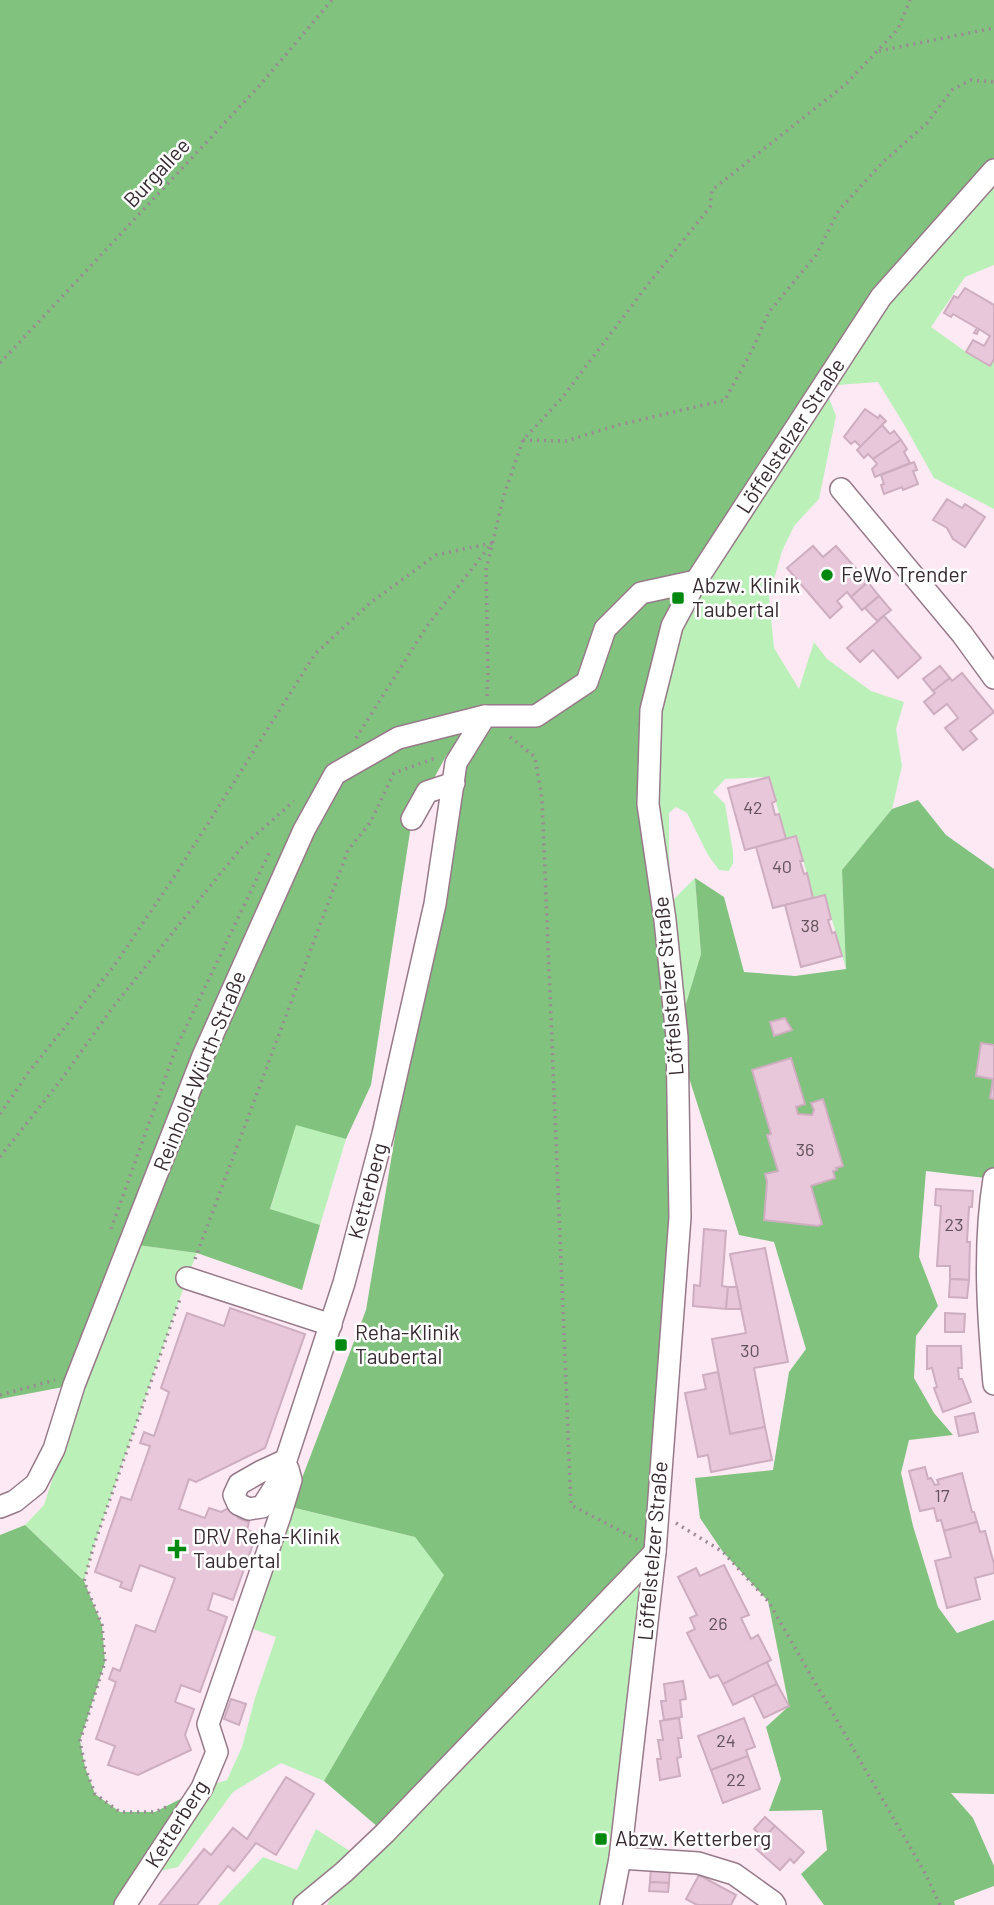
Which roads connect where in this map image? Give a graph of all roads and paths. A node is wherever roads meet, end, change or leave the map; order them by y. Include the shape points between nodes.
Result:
1 (332, 0) edge
2 (910, 0) edge
3 (994, 29) edge
4 (877, 51) junction
5 (994, 82) edge
6 (994, 170) edge
7 (0, 363) edge
8 (523, 440) junction
9 (841, 489) dead end
10 (492, 542) junction
11 (696, 582) junction
12 (994, 678) edge
13 (485, 716) junction
14 (356, 738) dead end
15 (454, 783) junction
16 (288, 813) dead end
17 (412, 819) dead end
18 (271, 850) dead end
19 (0, 1114) edge
20 (0, 1157) edge
21 (994, 1179) edge
22 (107, 1240) dead end
23 (187, 1278) dead end
24 (331, 1325) junction
25 (57, 1380) dead end
26 (994, 1384) edge
27 (0, 1395) edge
28 (0, 1507) edge
29 (658, 1512) junction
30 (655, 1550) junction
31 (620, 1858) junction
32 (344, 1872) junction
33 (125, 1905) edge
34 (304, 1905) edge
35 (327, 1905) edge
36 (611, 1905) edge
37 (775, 1905) edge
38 (940, 1905) edge

1 - 7 path, Burgallee via 261,84
2 - 4 path via 898,29
3 - 4 path
4 - 8 path via 846,84 712,190 709,206 562,398
5 - 8 path via 971,80 953,90 839,210 816,255 769,312 725,400 566,441
6 - 11 street, Löffelstelzer Straße via 881,297
8 - 10 path
9 - 12 street
10 - 13 path via 486,570
10 - 14 path via 427,626
10 - 19 path via 436,555 370,603 315,654 114,965
11 - 13 street via 640,593 605,629 587,682 536,716
11 - 29 street, Löffelstelzer Straße via 672,626 651,710 648,803 677,1037 680,1217
13 - 15 street, Ketterberg via 456,763
13 - 28 street, Reinhold-Würth-Straße via 398,738 335,774 304,830 203,1056 74,1385 54,1449 36,1484
13 - 30 path via 535,757 542,799 571,1505
15 - 17 street via 426,792
15 - 24 street, Ketterberg via 435,904 383,1134
16 - 20 path via 294,801 242,847
18 - 22 path via 176,1048
21 - 26 street via 986,1246
23 - 24 street
24 - 33 street, Ketterberg via 286,1460 291,1480 208,1724 217,1752 202,1788
25 - 27 path
29 - 30 street, Löffelstelzer Straße
29 - 38 path via 723,1552 768,1601
30 - 31 street, Löffelstelzer Straße
30 - 32 street
31 - 36 street, Löffelstelzer Straße
31 - 37 street via 698,1863 734,1874
32 - 34 street
32 - 35 street

